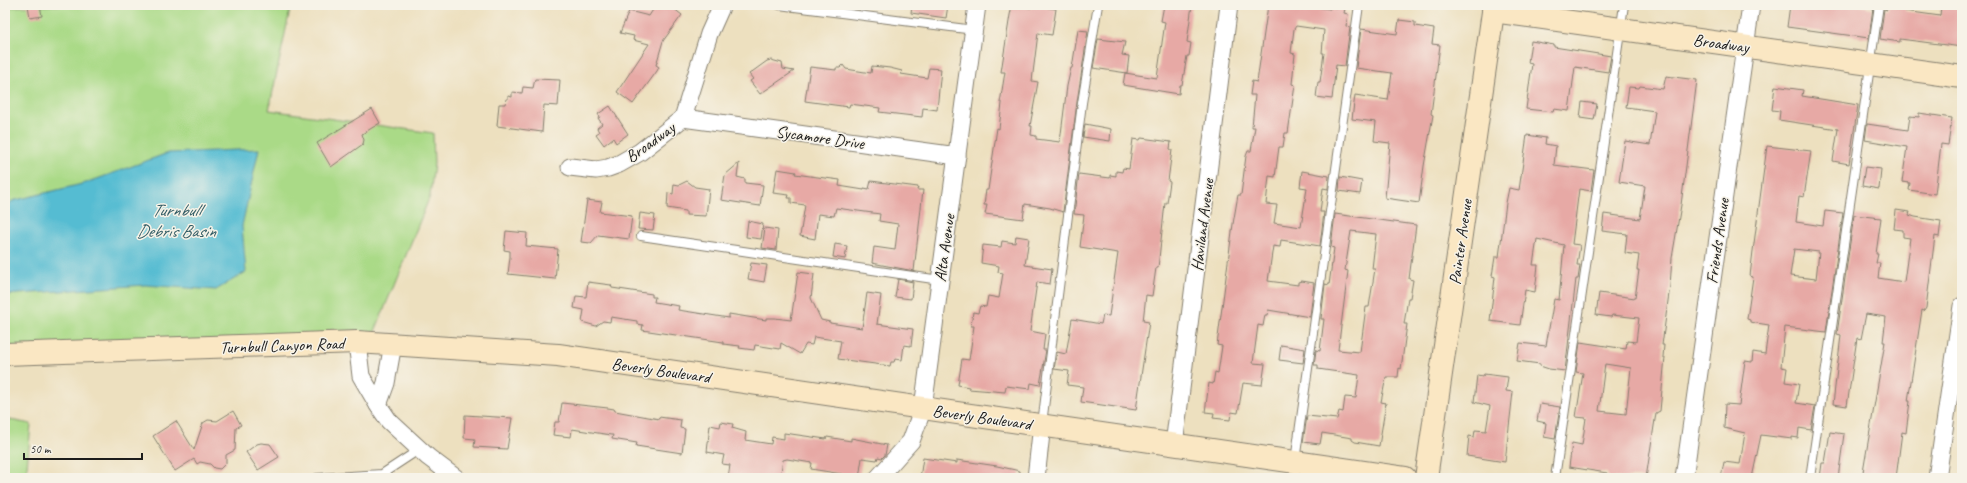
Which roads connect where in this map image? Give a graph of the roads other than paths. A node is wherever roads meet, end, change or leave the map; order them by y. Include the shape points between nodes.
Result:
1 (722, 5) edge
2 (779, 5) edge
3 (977, 5) edge
4 (1098, 5) edge
5 (1229, 5) edge
6 (1359, 5) edge
7 (1624, 5) edge
8 (1751, 5) edge
9 (1879, 5) edge
10 (1490, 7) edge
11 (1621, 29) junction
12 (974, 30) junction
13 (1745, 46) junction
14 (1870, 64) junction
15 (1962, 77) edge
16 (683, 118) junction
17 (957, 156) junction
18 (570, 167) dead end
19 (641, 236) dead end
20 (940, 280) junction
21 (1962, 306) edge
22 (357, 342) junction
23 (392, 344) junction
24 (5, 354) edge
25 (558, 355) joint
26 (378, 405) junction
27 (923, 408) junction
28 (1042, 426) junction
29 (1174, 444) junction
30 (420, 449) junction
31 (1295, 462) junction
32 (317, 478) edge
33 (456, 478) edge
34 (878, 478) edge
35 (1036, 478) edge
36 (1405, 478) edge
37 (1426, 478) edge
38 (1555, 478) edge
39 (1684, 478) edge
40 (1810, 478) edge
41 (1937, 478) edge

1 - 16 street, Broadway via 709,34
2 - 12 lane
3 - 12 street, Alta Avenue
4 - 28 lane via 1082,104
5 - 29 street, Haviland Avenue
6 - 31 lane
7 - 11 lane
8 - 13 street, Friends Avenue
9 - 14 lane
10 - 11 street, Broadway
10 - 37 street, Painter Avenue
11 - 13 street, Broadway
11 - 38 lane
12 - 17 street, Alta Avenue
13 - 14 street, Broadway
13 - 39 street, Friends Avenue
14 - 15 street, Broadway
14 - 40 lane
16 - 17 street, Sycamore Drive
16 - 18 street, Broadway via 640,152 619,164 596,170
17 - 20 street, Alta Avenue
19 - 20 lane
20 - 27 street, Alta Avenue
21 - 41 street
22 - 23 street, Turnbull Canyon Road
22 - 24 street, Turnbull Canyon Road
22 - 26 street via 361,376
23 - 25 street, Turnbull Canyon Road
23 - 26 street via 386,383
25 - 27 street, Beverly Boulevard
26 - 30 street via 389,421
27 - 28 street, Beverly Boulevard
27 - 34 street, Alta Avenue via 911,441
28 - 29 street, Beverly Boulevard
28 - 35 street
29 - 31 street, Beverly Boulevard
30 - 32 lane via 382,474
30 - 33 street
31 - 36 street, Beverly Boulevard

